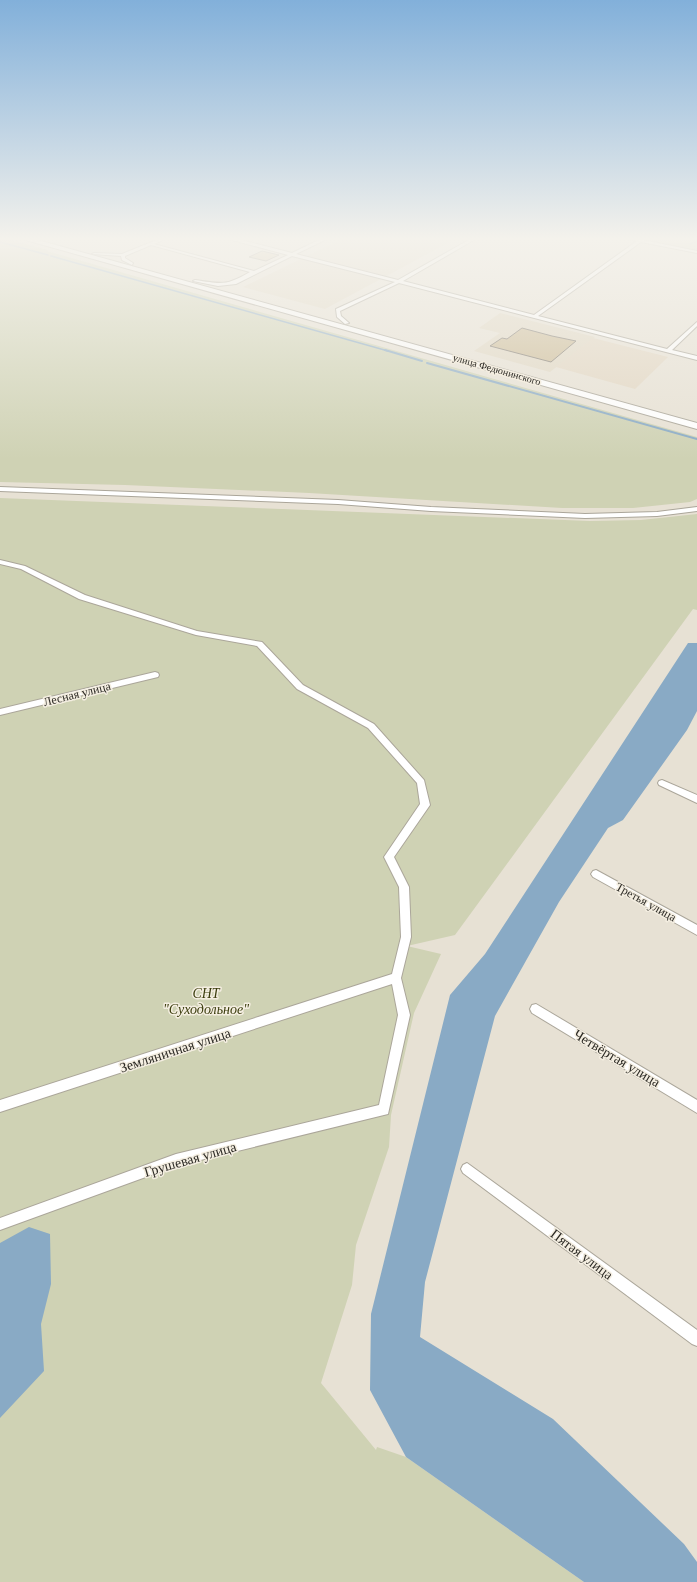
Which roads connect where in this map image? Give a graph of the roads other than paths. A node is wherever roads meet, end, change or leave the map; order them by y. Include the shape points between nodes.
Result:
1 (284, 311) edge
2 (303, 311) edge
3 (338, 311) edge
4 (510, 311) edge
5 (543, 311) edge
6 (534, 317) junction
7 (348, 323) junction
8 (697, 323) edge
9 (668, 351) junction
10 (697, 358) edge
11 (697, 420) edge
12 (697, 426) edge
13 (0, 489) edge
14 (697, 509) edge
15 (0, 562) edge
16 (155, 675) dead end
17 (0, 712) edge
18 (662, 783) dead end
19 (697, 799) edge
20 (596, 874) dead end
21 (697, 930) edge
22 (396, 978) junction
23 (536, 1009) dead end
24 (0, 1106) edge
25 (697, 1107) edge
26 (467, 1169) dead end
27 (0, 1224) edge
28 (697, 1339) edge

1 - 12 highway, улица Федюнинского
2 - 7 highway, улица Федюнинского
3 - 7 street via 339,317
4 - 6 street
5 - 6 street
6 - 9 street
7 - 11 highway, улица Федюнинского
8 - 9 street
9 - 10 street
13 - 14 street via 331,502 585,516 657,514
15 - 22 street via 23,567 89,599 196,633 259,644 300,687 371,726 420,782 426,806 389,857 404,887 406,937
16 - 17 street, Лесная улица
18 - 19 street
20 - 21 street, Третья улица
22 - 24 street, Земляничная улица
22 - 27 street, Грушевая улица via 404,1015 384,1110 176,1160
23 - 25 street, Четвёртая улица
26 - 28 street, Пятая улица

